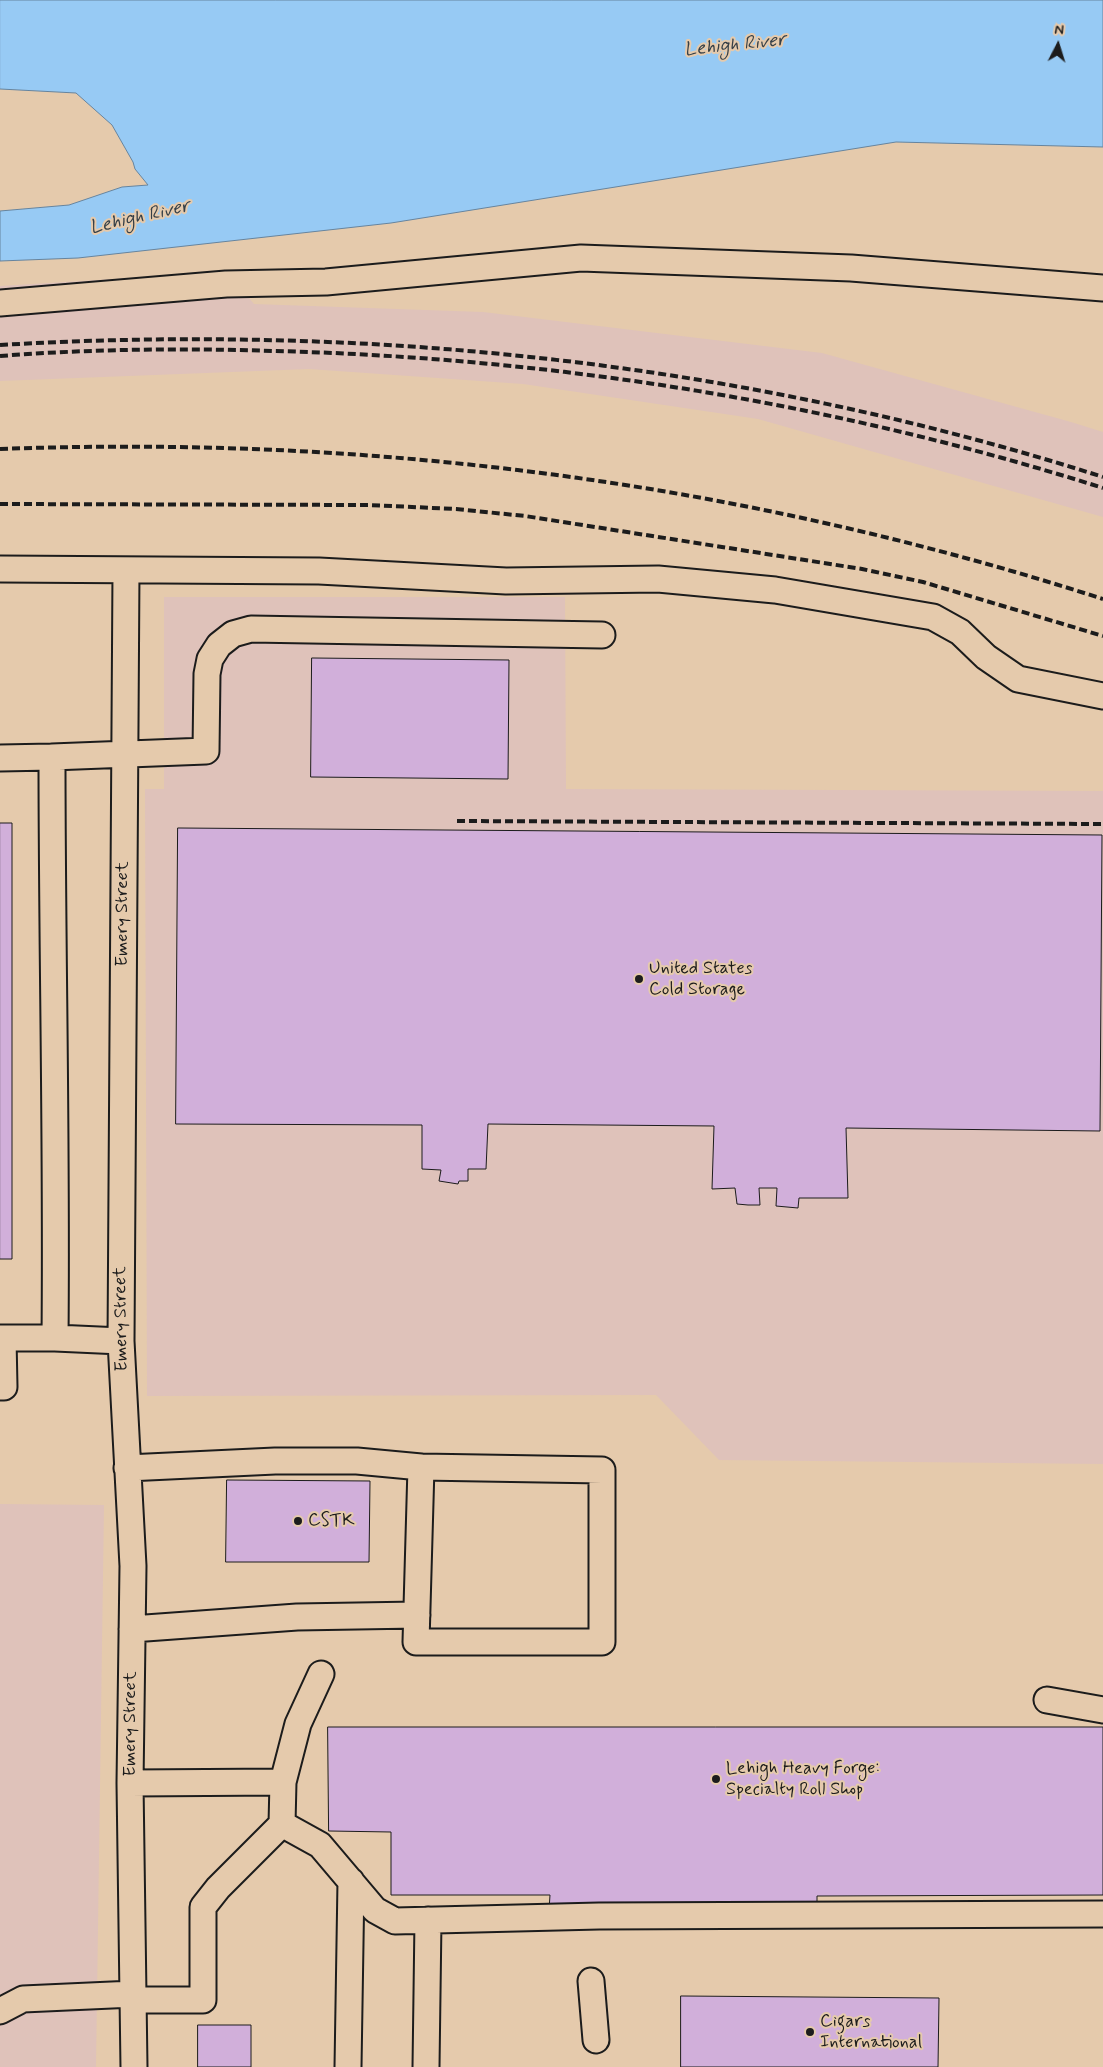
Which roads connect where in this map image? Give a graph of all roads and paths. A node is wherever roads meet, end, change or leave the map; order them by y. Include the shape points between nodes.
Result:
1 (1103, 288) edge
2 (0, 303) edge
3 (0, 569) edge
4 (126, 571) junction
5 (602, 635) dead end
6 (1103, 696) edge
7 (123, 755) junction
8 (52, 757) junction
9 (0, 758) edge
10 (2, 1338) edge
11 (55, 1338) junction
12 (121, 1341) junction
13 (0, 1387) edge
14 (421, 1467) junction
15 (127, 1468) junction
16 (417, 1615) junction
17 (132, 1629) junction
18 (321, 1674) dead end
19 (1047, 1700) dead end
20 (1103, 1710) edge
21 (283, 1782) junction
22 (130, 1783) junction
23 (282, 1824) junction
24 (351, 1881) junction
25 (1103, 1914) edge
26 (428, 1920) junction
27 (591, 1981) dead end
28 (134, 1996) junction
29 (0, 2011) edge
30 (596, 2040) dead end
31 (134, 2067) edge
32 (348, 2067) edge
33 (426, 2067) edge

1 - 2 street via 851,268 581,258 326,282 226,284
3 - 4 street
4 - 6 street via 319,571 506,581 658,579 775,590 933,616 960,632 986,657 1018,679
4 - 7 street, Emery Street
5 - 7 street via 250,629 233,634 219,645 210,660 206,674 206,751
7 - 8 street
7 - 12 street, Emery Street
8 - 9 street
8 - 11 street
10 - 11 street
10 - 13 street via 4,1387
11 - 12 street
12 - 15 street, Emery Street
14 - 15 street via 357,1461 275,1461
14 - 16 street
14 - 16 street via 602,1470 602,1642 416,1642
15 - 17 street, Emery Street via 133,1566
16 - 17 street via 297,1617
17 - 22 street, Emery Street
18 - 21 street via 298,1724
19 - 20 street
21 - 22 street
21 - 23 street
22 - 28 street, Emery Street
23 - 24 street via 320,1845
23 - 28 street via 203,1907 202,2000
24 - 26 street via 376,1910 395,1921
24 - 32 street
25 - 26 street
26 - 33 street
27 - 30 street
28 - 29 street via 23,1999
28 - 31 street, Emery Street

